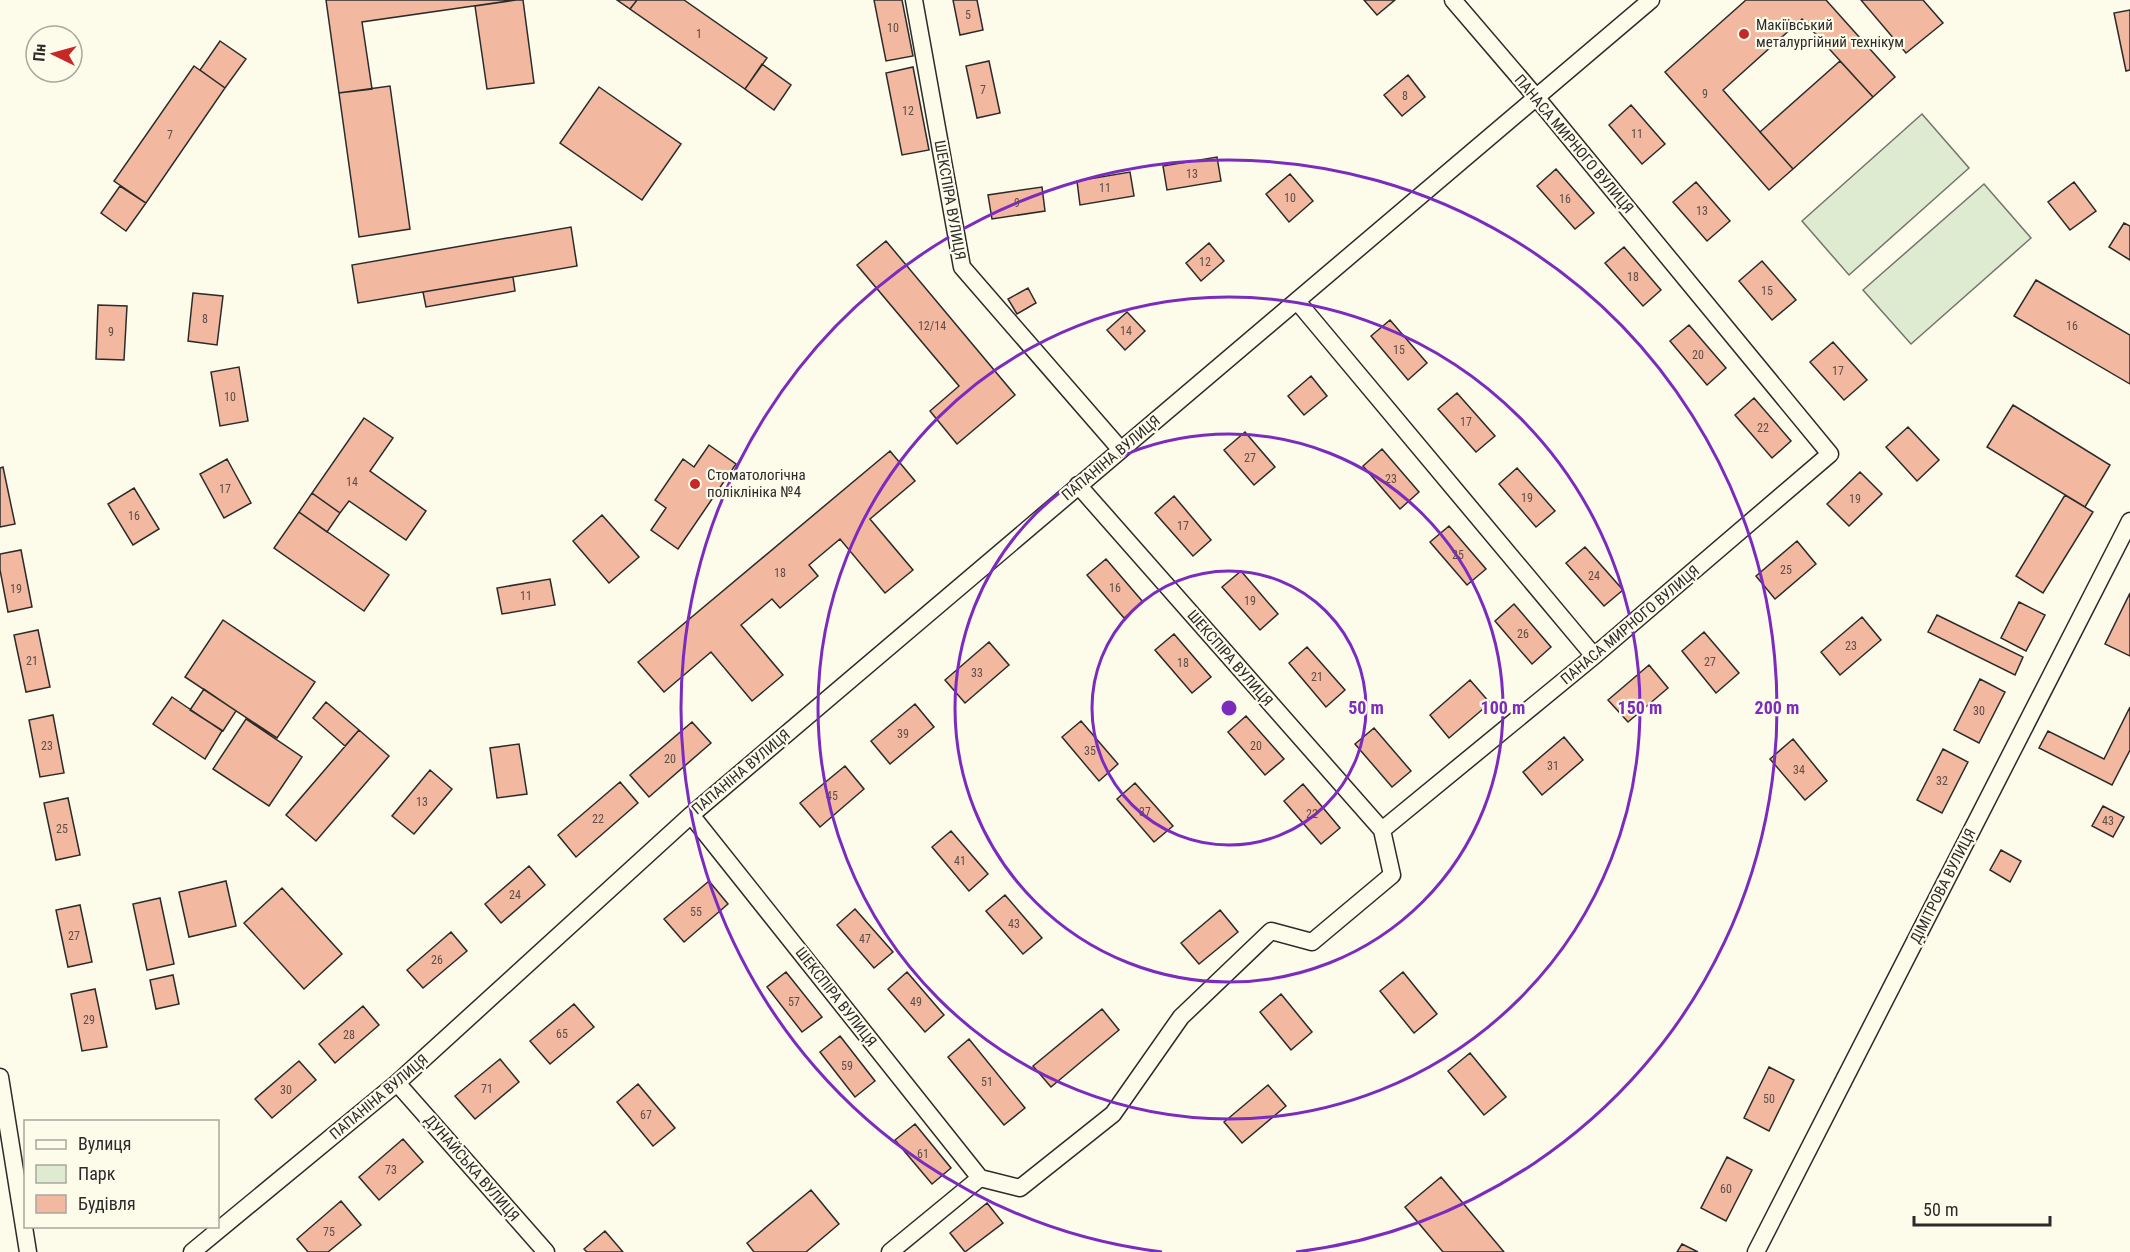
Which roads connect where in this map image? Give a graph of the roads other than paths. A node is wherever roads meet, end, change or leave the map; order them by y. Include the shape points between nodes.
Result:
1 (914, 0) edge
2 (1453, 0) edge
3 (1651, 0) edge
4 (1536, 97) junction
5 (1297, 301) junction
6 (1121, 450) junction
7 (1078, 485) junction
8 (2130, 521) edge
9 (1594, 656) junction
10 (691, 815) junction
11 (1382, 830) junction
12 (0, 1077) edge
13 (397, 1083) junction
14 (980, 1178) junction
15 (24, 1227) edge
16 (24, 1228) edge
17 (28, 1252) edge
18 (192, 1252) edge
19 (546, 1252) edge
20 (890, 1252) edge
21 (1756, 1252) edge

1 - 6 street, ШЕКСПІРА ВУЛИЦЯ via 962,267
2 - 4 street, ПАНАСА МИРНОГО ВУЛИЦЯ
3 - 4 street, ПАПАНІНА ВУЛИЦЯ
4 - 5 street, ПАПАНІНА ВУЛИЦЯ
4 - 9 street, ПАНАСА МИРНОГО ВУЛИЦЯ via 1830,454
5 - 6 street, ПАПАНІНА ВУЛИЦЯ
5 - 9 street
6 - 7 street, ПАПАНІНА ВУЛИЦЯ
7 - 10 street, ПАПАНІНА ВУЛИЦЯ
7 - 11 street, ШЕКСПІРА ВУЛИЦЯ
8 - 21 street, ДІМІТРОВА ВУЛИЦЯ
9 - 11 street, ПАНАСА МИРНОГО ВУЛИЦЯ
10 - 13 street, ПАПАНІНА ВУЛИЦЯ
10 - 14 street, ШЕКСПІРА ВУЛИЦЯ
11 - 14 street via 1392,875 1312,942 1271,931 1180,1017 1113,1114 1020,1188
12 - 15 street
13 - 18 street, ПАПАНІНА ВУЛИЦЯ
13 - 19 street, ДУНАЙСЬКА ВУЛИЦЯ
14 - 20 street
16 - 17 street

